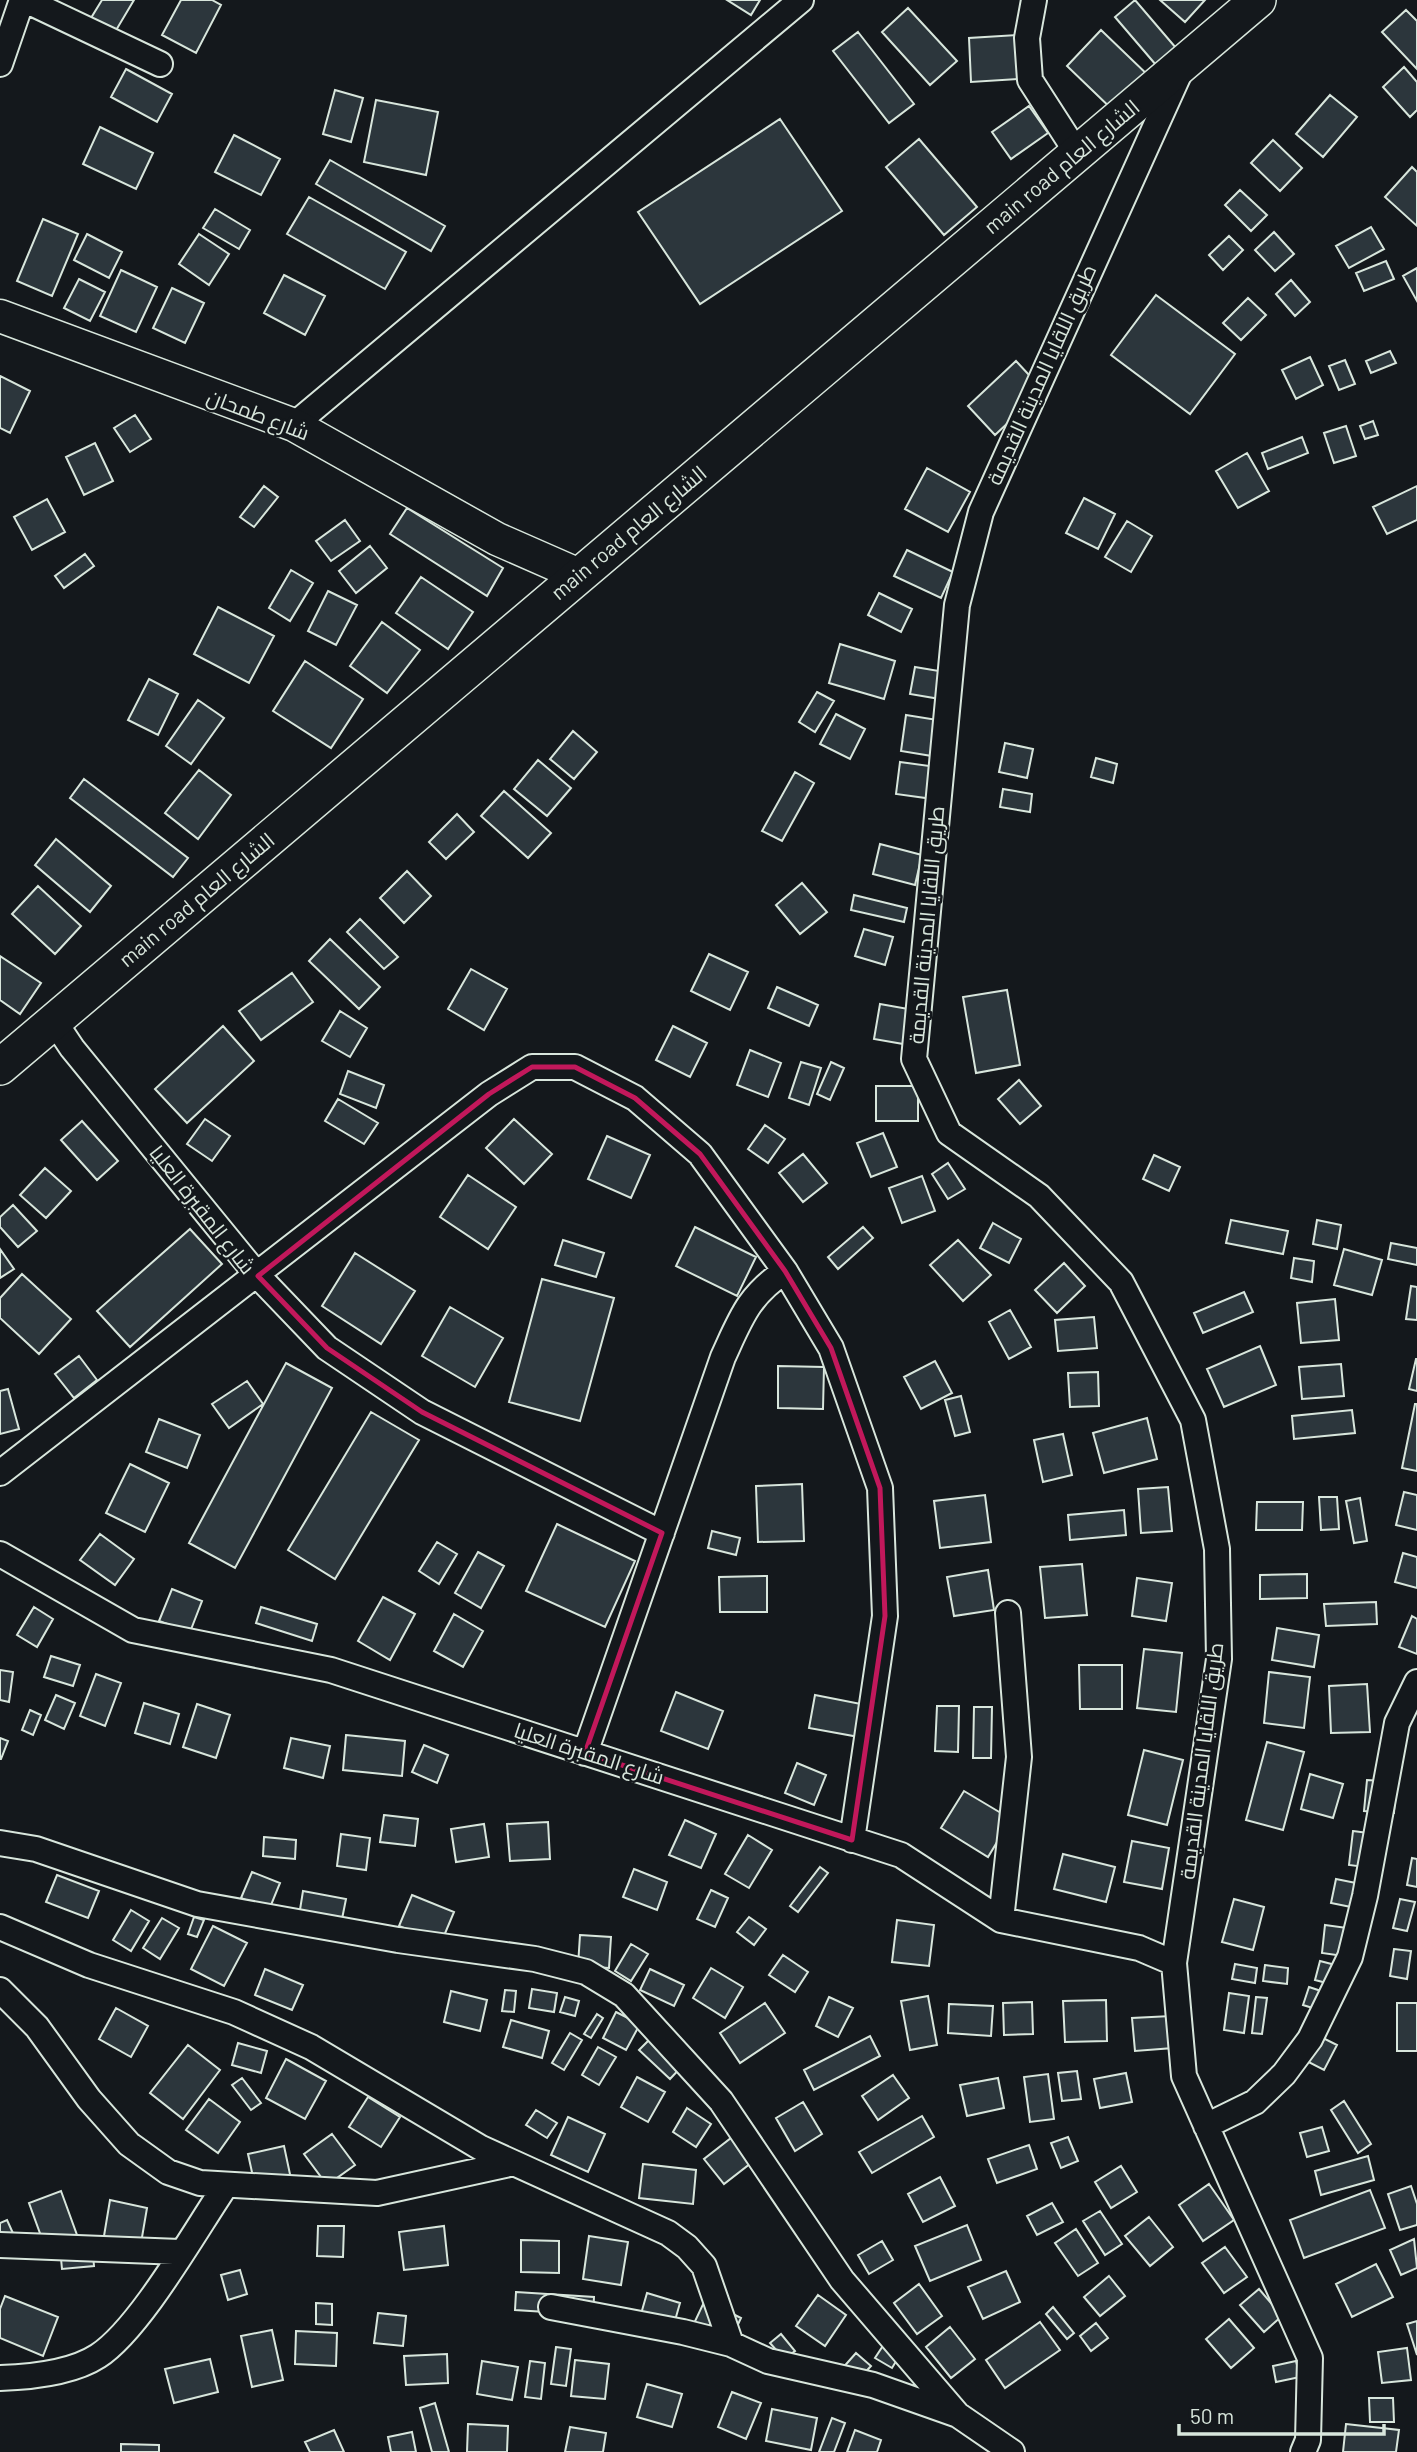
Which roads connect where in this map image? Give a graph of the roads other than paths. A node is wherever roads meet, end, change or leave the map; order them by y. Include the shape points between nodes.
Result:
1 (24, 0) edge
2 (801, 0) edge
3 (1034, 0) edge
4 (1258, 0) edge
5 (1184, 63) junction
6 (0, 64) edge
7 (160, 64) dead end
8 (1077, 153) junction
9 (0, 316) edge
10 (294, 425) junction
11 (579, 575) junction
12 (54, 1021) junction
13 (0, 1067) edge
14 (785, 1271) junction
15 (258, 1276) junction
16 (0, 1473) edge
17 (662, 1533) junction
18 (0, 1553) edge
19 (1008, 1614) dead end
20 (1417, 1682) edge
21 (585, 1753) junction
22 (852, 1840) junction
23 (0, 1843) edge
24 (1000, 1920) junction
25 (0, 1927) edge
26 (1174, 1963) junction
27 (0, 1990) edge
28 (1206, 2126) junction
29 (514, 2163) junction
30 (226, 2185) junction
31 (0, 2245) edge
32 (180, 2252) junction
33 (551, 2307) dead end
34 (731, 2344) junction
35 (0, 2378) edge
36 (958, 2415) junction
37 (1012, 2452) edge
38 (1303, 2452) edge

1 - 6 street
1 - 7 street
2 - 10 street
3 - 8 street via 1027,38 1030,80
4 - 5 main road, main road الشارع العام
5 - 8 main road, main road الشارع العام
5 - 26 street, طريق اللقايا المدينة القديمة via 981,512 957,605 914,1059 949,1133 1039,1196 1121,1282 1193,1420 1217,1549 1219,1659
8 - 11 main road, main road الشارع العام
9 - 10 street, شارع طمحان
10 - 11 street, شارع طمحان via 498,538
11 - 12 main road, main road الشارع العام
12 - 13 main road, main road الشارع العام
12 - 15 street, شارع المقبرة العليا
14 - 15 street via 699,1154 635,1098 575,1067 532,1067 489,1094
14 - 17 street via 760,1288 741,1317
14 - 22 street via 831,1348 880,1488 885,1616
15 - 16 street, شارع المقبرة العليا
15 - 17 street via 327,1348 422,1412
17 - 21 street
18 - 21 street, شارع المقبرة العليا via 134,1630 331,1670
19 - 24 street via 1019,1757
20 - 28 street via 1397,1723 1350,1957 1310,2039 1284,2074 1255,2102
21 - 22 street, شارع المقبرة العليا
22 - 24 street, شارع المقبرة العليا via 901,1855
23 - 36 street via 36,1849 197,1904 535,1959 586,1972 624,1995 721,2101 842,2280
24 - 26 street, شارع المقبرة العليا via 1139,1948
25 - 29 street via 89,1965 234,2012 300,2042
26 - 28 street, طريق اللقايا المدينة القديمة via 1184,2076
27 - 30 street via 37,2027 89,2099 130,2144 168,2172 200,2183
28 - 38 street, طريق اللقايا المدينة القديمة via 1310,2358 1308,2441
29 - 30 street via 377,2193
29 - 34 street via 668,2233 687,2247 704,2266
30 - 32 street
31 - 32 street
32 - 35 street via 131,2325 98,2357 40,2376
33 - 34 street
34 - 36 street via 768,2361 873,2385
36 - 37 street

